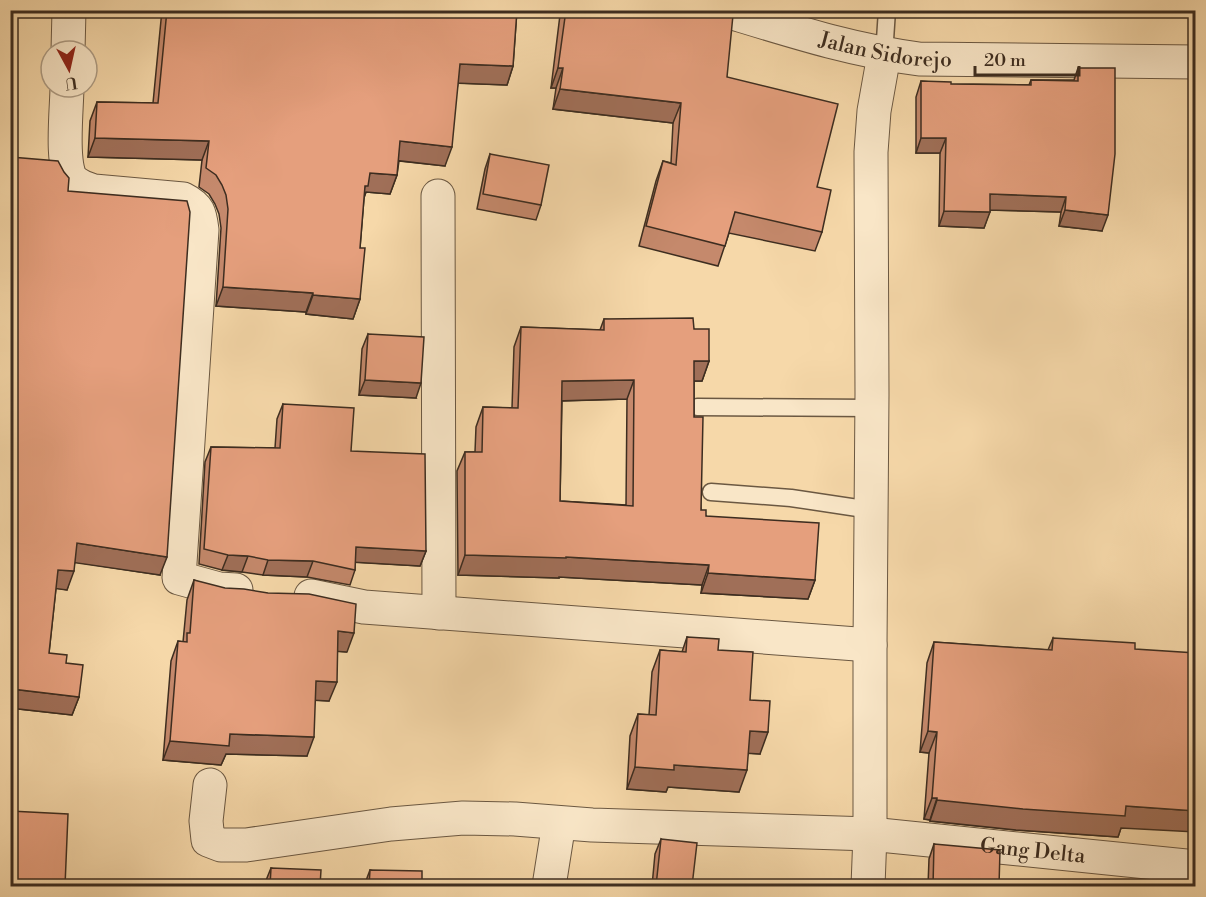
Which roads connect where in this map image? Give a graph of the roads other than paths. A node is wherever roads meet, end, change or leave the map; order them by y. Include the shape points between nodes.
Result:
1 (69, 10) edge
2 (723, 10) edge
3 (886, 10) edge
4 (68, 39) edge
5 (884, 55) junction
6 (1196, 62) edge
7 (67, 99) edge
8 (438, 196) dead end
9 (696, 407) edge
10 (872, 408) junction
11 (711, 492) dead end
12 (871, 510) junction
13 (439, 613) junction
14 (870, 645) junction
15 (210, 785) dead end
16 (559, 823) junction
17 (870, 834) junction
18 (1196, 867) edge
19 (549, 886) edge
20 (868, 886) edge

1 - 4 street
2 - 5 street, Jalan Sidorejo
3 - 5 lane
5 - 6 street, Jalan Sidorejo via 955,61
5 - 10 street via 871,152
7 - 13 street via 65,162 73,182 94,191 183,199 194,205 201,217 180,578 219,589 304,595 364,607
8 - 13 street
9 - 10 lane
10 - 12 street
11 - 12 lane
12 - 14 street
13 - 14 street
14 - 17 street
15 - 16 street, Gang Delta via 208,840 221,845 464,818
16 - 17 street, Gang Delta
16 - 19 street
17 - 18 street, Gang Delta
17 - 20 street

